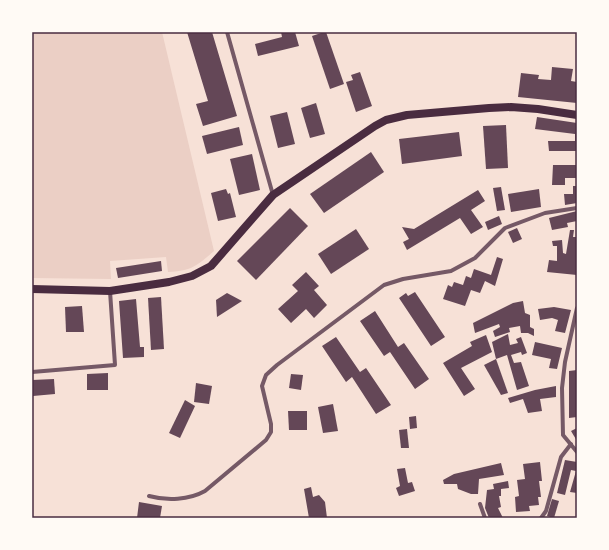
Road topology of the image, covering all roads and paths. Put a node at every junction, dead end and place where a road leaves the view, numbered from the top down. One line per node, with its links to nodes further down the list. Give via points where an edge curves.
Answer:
1 (227, 32): 3 (street)
2 (577, 115): 3 (main road, via 538,108 511,107 407,115 386,120)
3 (273, 195): 6 (main road, via 210,266 192,276 169,282)
4 (577, 208): 11 (street, via 545,212 505,228 475,258 451,271 384,285 266,375 262,386 272,432 266,440 196,496 160,500)
5 (32, 289): 6 (main road)
6 (110, 291): 8 (street, via 115,365)
7 (577, 308): 9 (street, via 562,388 563,435)
8 (32, 372)
9 (570, 444): 10 (street); 14 (street, via 561,457 546,511)
10 (577, 452)
11 (149, 496)
12 (480, 504): 13 (street)
13 (485, 518)
14 (541, 518)

